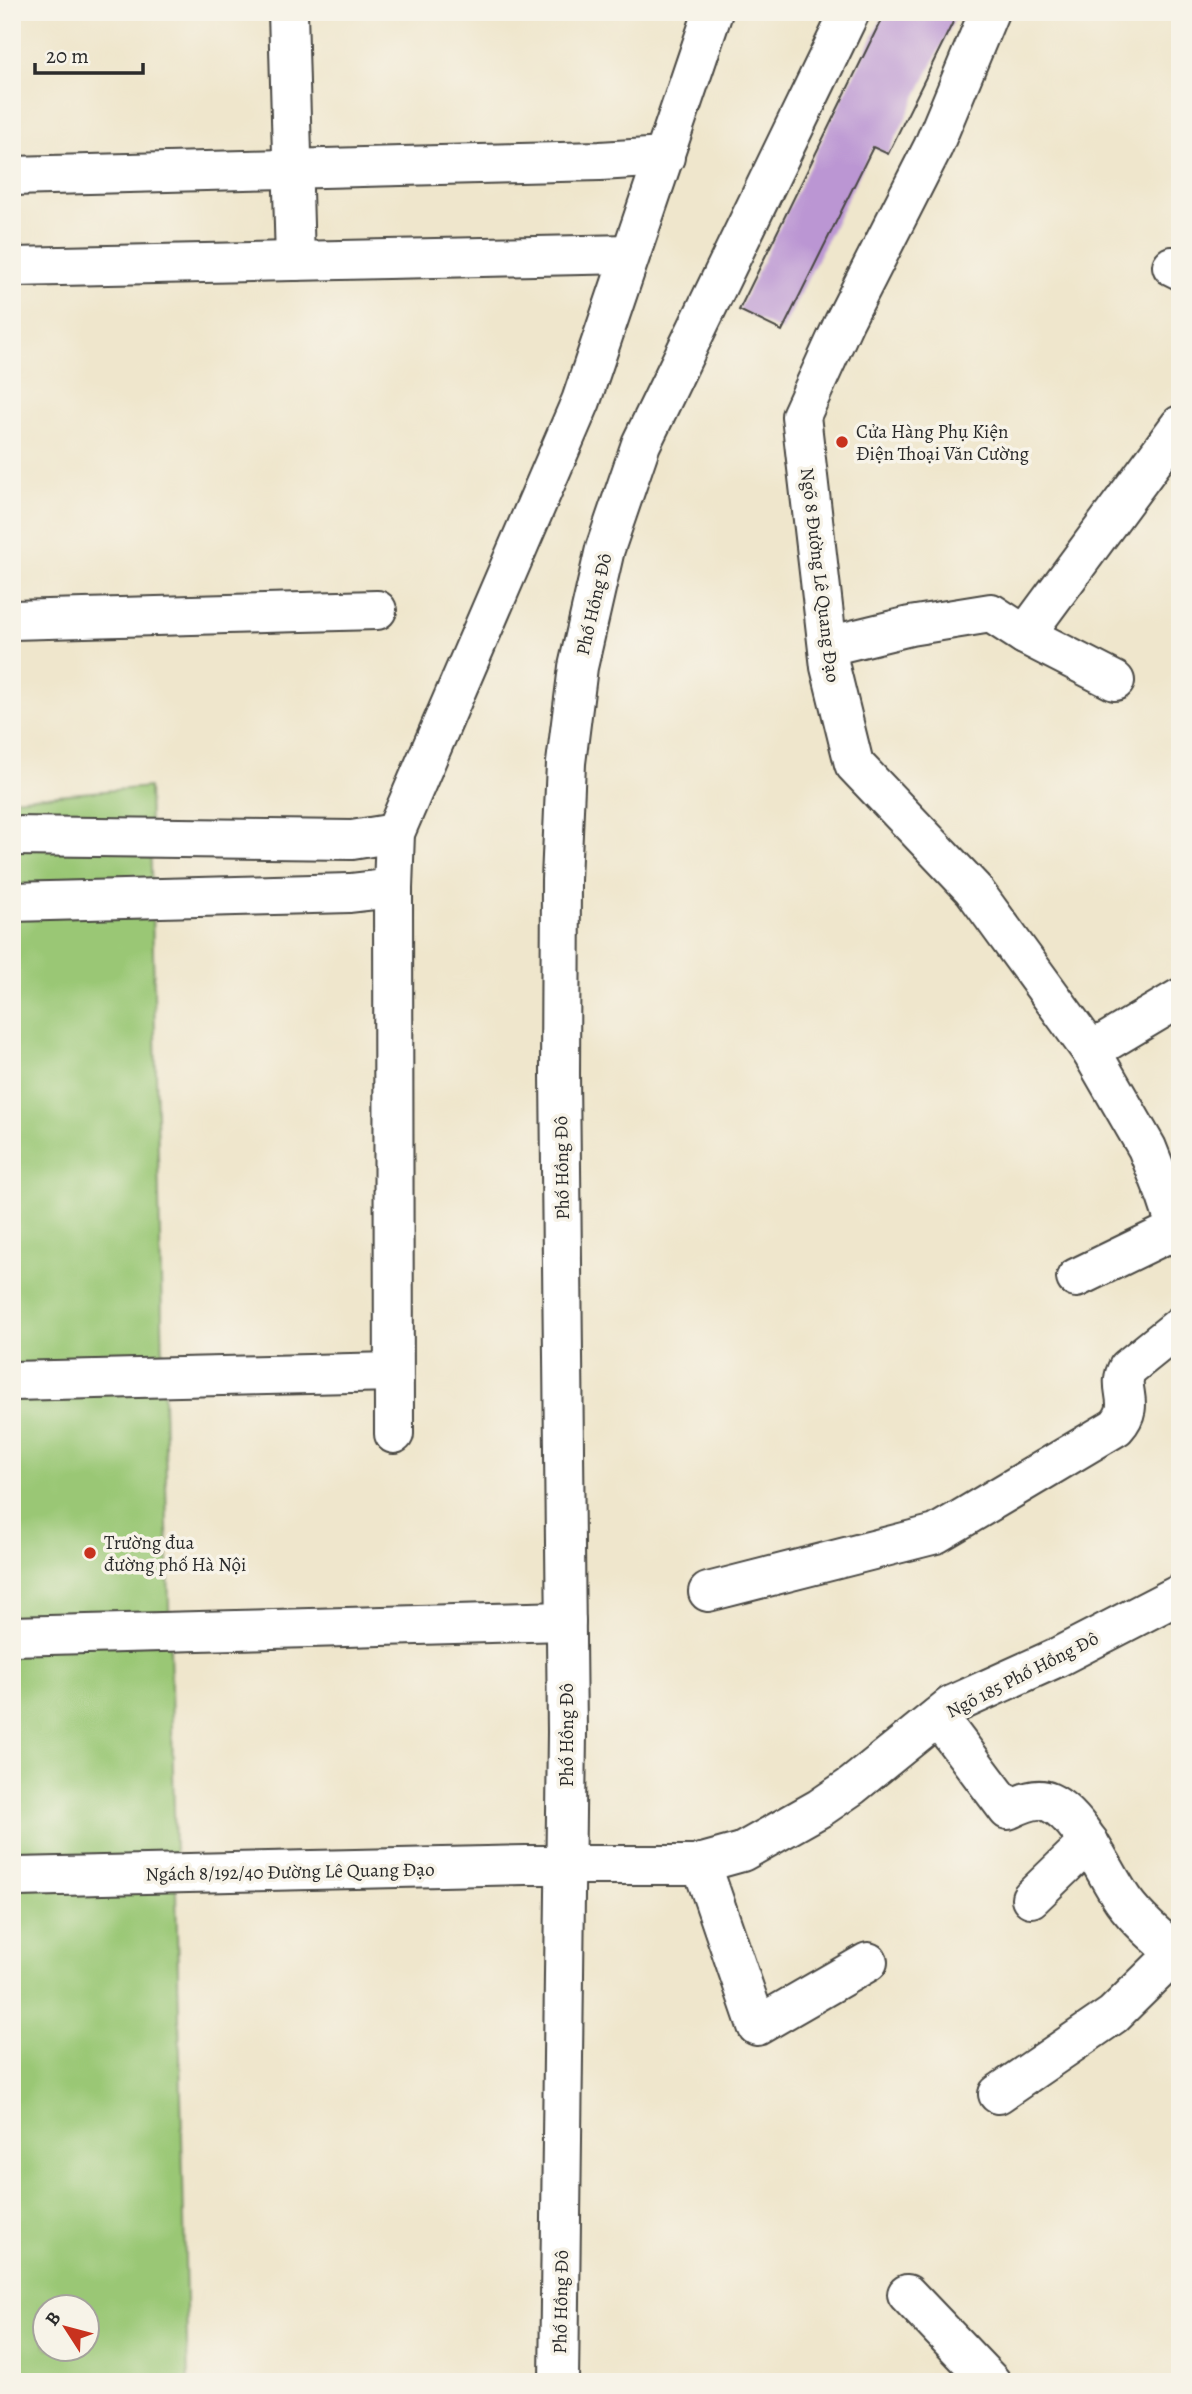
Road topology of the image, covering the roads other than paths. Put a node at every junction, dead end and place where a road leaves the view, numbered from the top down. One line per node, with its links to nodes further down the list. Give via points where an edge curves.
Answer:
1 (288, 12): 6 (street)
2 (713, 12): 5 (street)
3 (850, 12): 31 (street, Phố Hồng Đô, via 641,444 605,549 578,667 566,763 561,880)
4 (989, 12): 15 (street, Ngõ 8 Đường Lê Quang Đạo, via 933,147 802,416)
5 (665, 157): 6 (street); 8 (street)
6 (293, 168): 7 (street); 9 (street)
7 (12, 176)
8 (631, 254): 9 (street); 17 (street, via 581,401)
9 (295, 261): 10 (street)
10 (12, 267)
11 (1180, 425): 14 (street)
12 (377, 610): 13 (street)
13 (12, 620)
14 (1025, 635): 15 (street, via 991,613); 16 (street)
15 (828, 646): 22 (street, Ngõ 8 Đường Lê Quang Đạo, via 854,764 973,889)
16 (1115, 681)
17 (395, 833): 18 (street, via 352,840); 19 (street)
18 (12, 836)
19 (393, 888): 20 (street); 26 (street)
20 (12, 902)
21 (1180, 998): 22 (street)
22 (1091, 1051): 23 (street, Ngõ 8 Đường Lê Quang Đạo, via 1147,1148)
23 (1178, 1234): 24 (street)
24 (1076, 1278)
25 (1180, 1326): 29 (street, via 1128,1368 1123,1377 1127,1409 1116,1427 936,1534)
26 (393, 1372): 27 (street); 28 (street)
27 (12, 1381)
28 (394, 1434)
29 (708, 1592)
30 (1180, 1594): 33 (street, Ngõ 185 Phố Hồng Đô, via 952,1705)
31 (566, 1621): 32 (street); 36 (street, Phố Hồng Đô)
32 (12, 1636)
33 (938, 1717): 34 (street, via 1009,1810 1031,1801 1051,1803); 35 (street, Ngõ 185 Phố Hồng Đô, via 820,1808 742,1852)
34 (1089, 1842): 38 (street); 39 (street, via 1124,1901)
35 (701, 1863): 36 (street, Ngõ 185 Phố Hồng Đô); 40 (street, via 757,2026)
36 (564, 1866): 37 (street, Ngách 8/192/40 Đường Lê Quang Đạo); 43 (street, Phố Hồng Đô)
37 (16, 1877)
38 (1031, 1898)
39 (1178, 1955): 41 (street, via 1113,2015)
40 (868, 1962)
41 (998, 2094)
42 (907, 2294): 44 (street)
43 (559, 2382)
44 (991, 2382)

